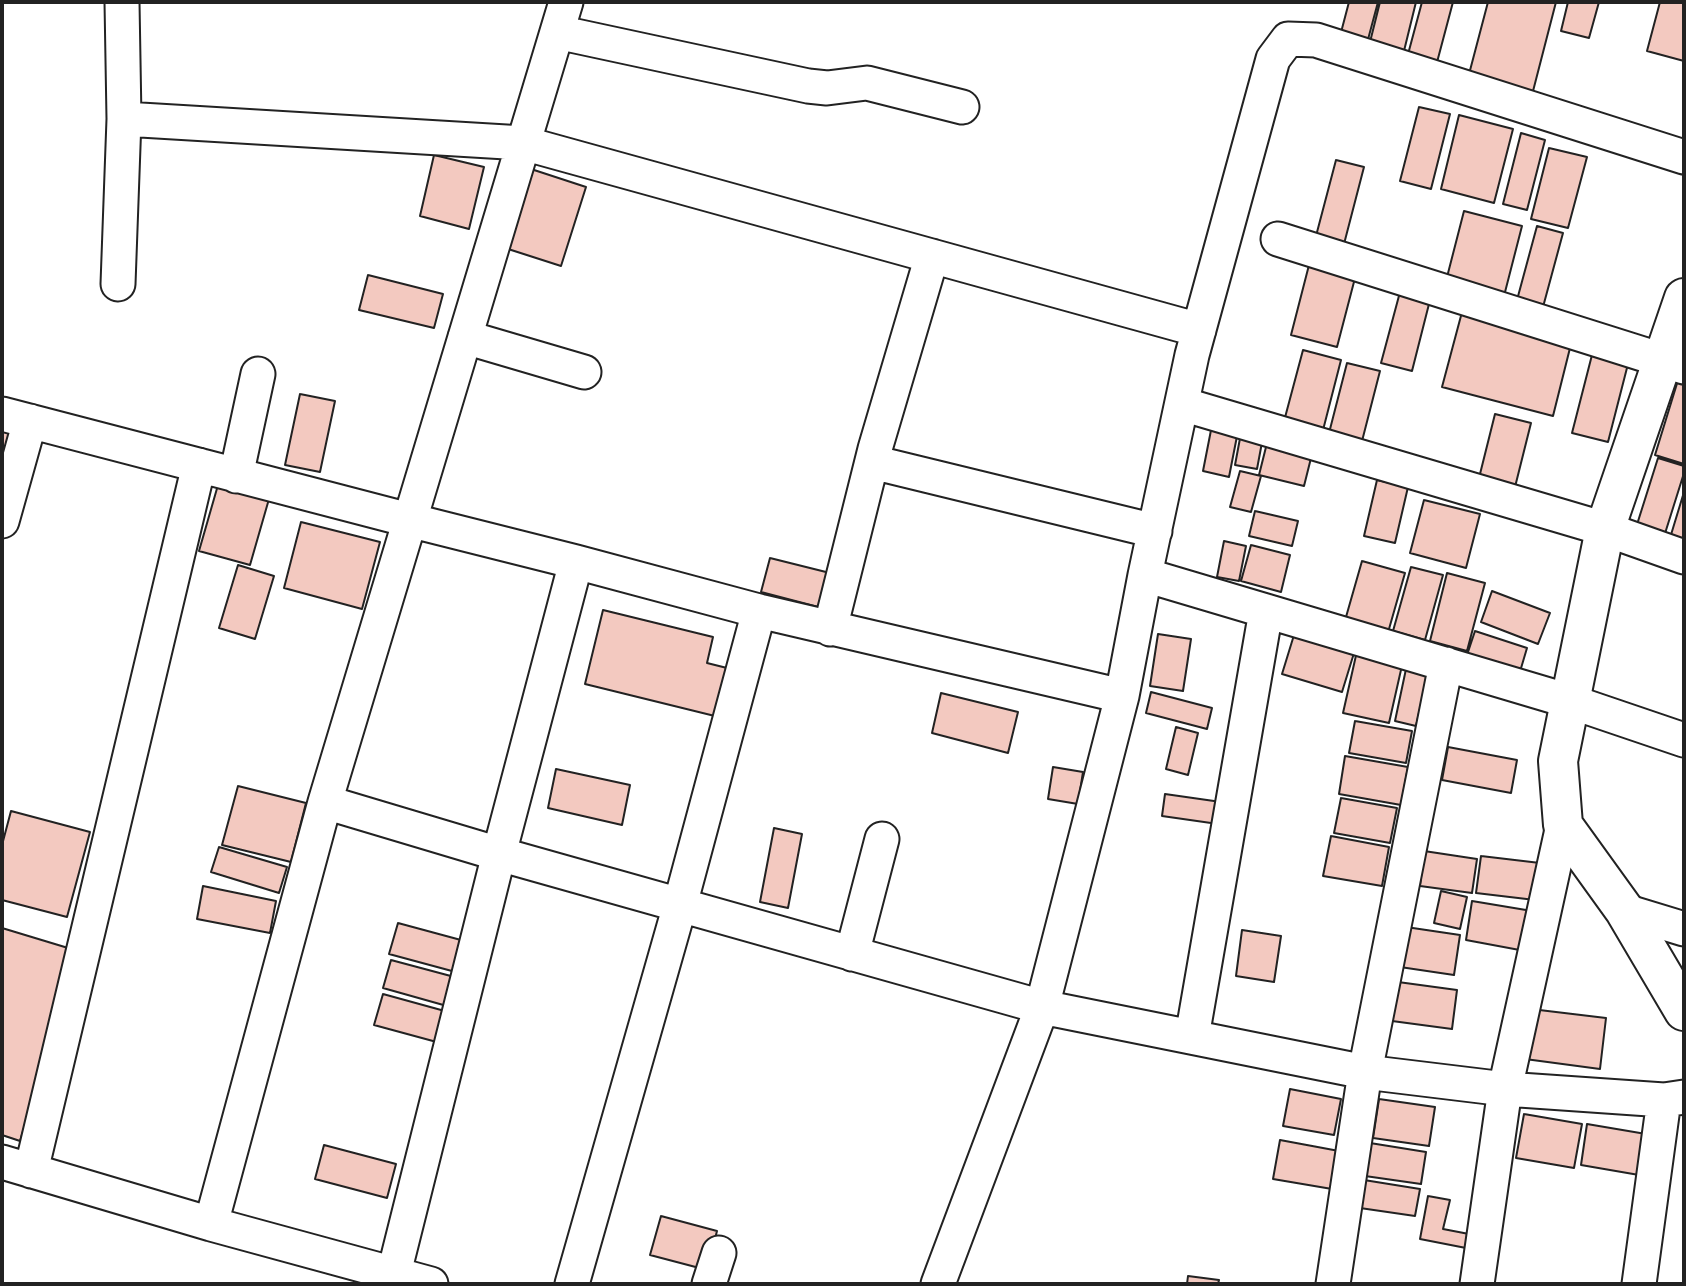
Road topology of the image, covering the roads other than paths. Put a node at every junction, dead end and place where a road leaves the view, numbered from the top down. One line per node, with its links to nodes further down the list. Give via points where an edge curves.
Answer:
1 (122, 2): 4 (street)
2 (562, 17): 3 (street, via 808,86 867,83); 5 (street)
3 (962, 107)
4 (124, 119): 5 (street); 9 (street)
5 (523, 143): 8 (street); 12 (street)
6 (1684, 157): 11 (street, via 1316,40 1288,39 1273,59)
7 (1278, 239): 13 (street)
8 (932, 256): 11 (street); 18 (street)
9 (118, 284)
10 (1684, 298): 13 (street)
11 (1199, 330): 16 (street)
12 (465, 337): 14 (street); 21 (street)
13 (1674, 364): 23 (street)
14 (584, 372)
15 (258, 374): 20 (street)
16 (1182, 404): 23 (street); 24 (street)
17 (16, 418): 19 (street); 22 (street)
18 (872, 462): 24 (street); 30 (street)
19 (199, 465): 20 (street); 49 (street)
20 (236, 476): 21 (street)
21 (409, 520): 26 (street); 35 (street)
22 (2, 521)
23 (1605, 529): 25 (street); 33 (street)
24 (1154, 531): 27 (street)
25 (1684, 557)
26 (576, 562): 28 (street); 38 (street)
27 (1145, 575): 29 (street); 32 (street)
28 (759, 611): 30 (street); 39 (street)
29 (1266, 611): 31 (street); 45 (street)
30 (830, 629): 32 (street)
31 (1446, 664): 33 (street); 46 (street)
32 (1122, 696): 43 (street)
33 (1569, 701): 34 (street); 36 (street, via 1558,761)
34 (1684, 740)
35 (325, 802): 38 (street); 50 (street)
36 (1563, 825): 40 (street); 47 (street)
37 (882, 839): 42 (street)
38 (499, 854): 39 (street); 52 (street)
39 (680, 905): 42 (street); 54 (street)
40 (1625, 911): 41 (street); 44 (street)
41 (1684, 929)
42 (852, 954): 43 (street)
43 (1042, 1007): 45 (street); 56 (street)
44 (1684, 1011)
45 (1192, 1037): 46 (street)
46 (1365, 1072): 47 (street); 57 (street)
47 (1505, 1089): 48 (street); 58 (street)
48 (1674, 1098): 59 (street)
49 (16, 1166): 50 (street)
50 (211, 1224): 52 (street)
51 (719, 1252): 55 (street)
52 (394, 1273): 53 (street)
53 (431, 1284)
54 (572, 1284)
55 (709, 1284)
56 (938, 1284)
57 (1333, 1284)
58 (1477, 1284)
59 (1639, 1284)

